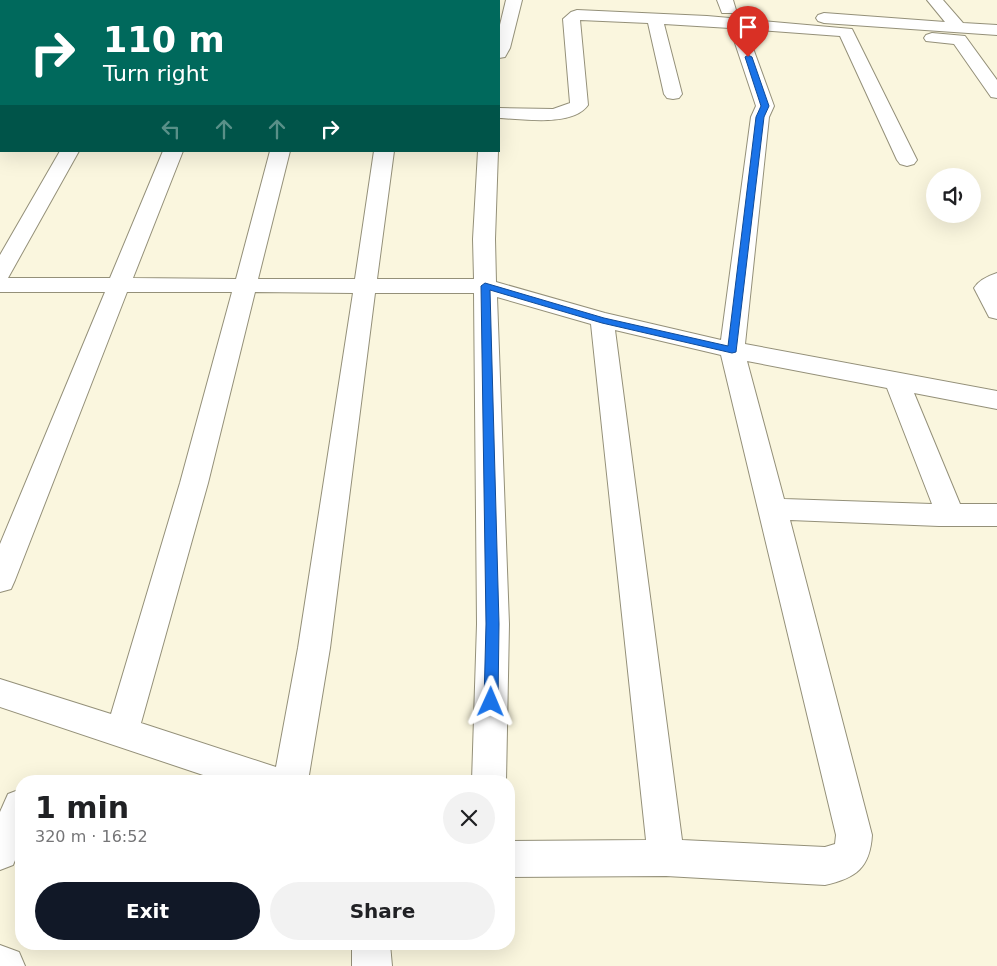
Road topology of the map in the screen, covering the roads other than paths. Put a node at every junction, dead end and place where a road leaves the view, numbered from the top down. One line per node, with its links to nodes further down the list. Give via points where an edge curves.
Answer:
1 (514, 0): 11 (street)
2 (831, 0): 7 (street)
3 (935, 0): 9 (street)
4 (643, 3): 5 (street)
5 (730, 12): 6 (street); 7 (street); 30 (street, via 765,106 760,117)
6 (655, 18): 13 (street); 14 (street, via 572,16 579,105 559,113)
7 (844, 26): 9 (street); 20 (street)
8 (997, 30): 9 (street)
9 (959, 33): 10 (street); 12 (street)
10 (997, 42)
11 (500, 51)
12 (997, 93)
13 (673, 94)
14 (500, 113)
15 (69, 152): 21 (street)
16 (173, 152): 25 (street)
17 (280, 152): 26 (street)
18 (384, 152): 23 (street)
19 (488, 152): 27 (street)
20 (907, 160)
21 (0, 274)
22 (997, 280): 28 (street, via 985,288)
23 (365, 285): 26 (street); 27 (street); 40 (street, via 314,648)
24 (0, 286): 25 (street)
25 (118, 286): 26 (street); 36 (street)
26 (245, 286): 38 (street, via 194,483)
27 (485, 286): 29 (street); 41 (street, via 493,624)
28 (997, 312)
29 (602, 320): 30 (street); 44 (street)
30 (732, 350): 31 (street); 33 (street)
31 (896, 381): 32 (street); 34 (street)
32 (997, 400)
33 (773, 509): 34 (street); 44 (street, via 854,835 854,848 844,861 825,866)
34 (950, 515): 35 (street)
35 (997, 515)
36 (0, 580)
37 (0, 692): 38 (street)
38 (122, 732): 39 (street)
39 (252, 775)
40 (292, 775)
41 (489, 775)
42 (15, 819): 43 (street)
43 (0, 852)
44 (666, 858): 45 (street)
45 (515, 859)
46 (371, 950): 49 (street)
47 (0, 965): 48 (street)
48 (5, 966)
49 (372, 966)

